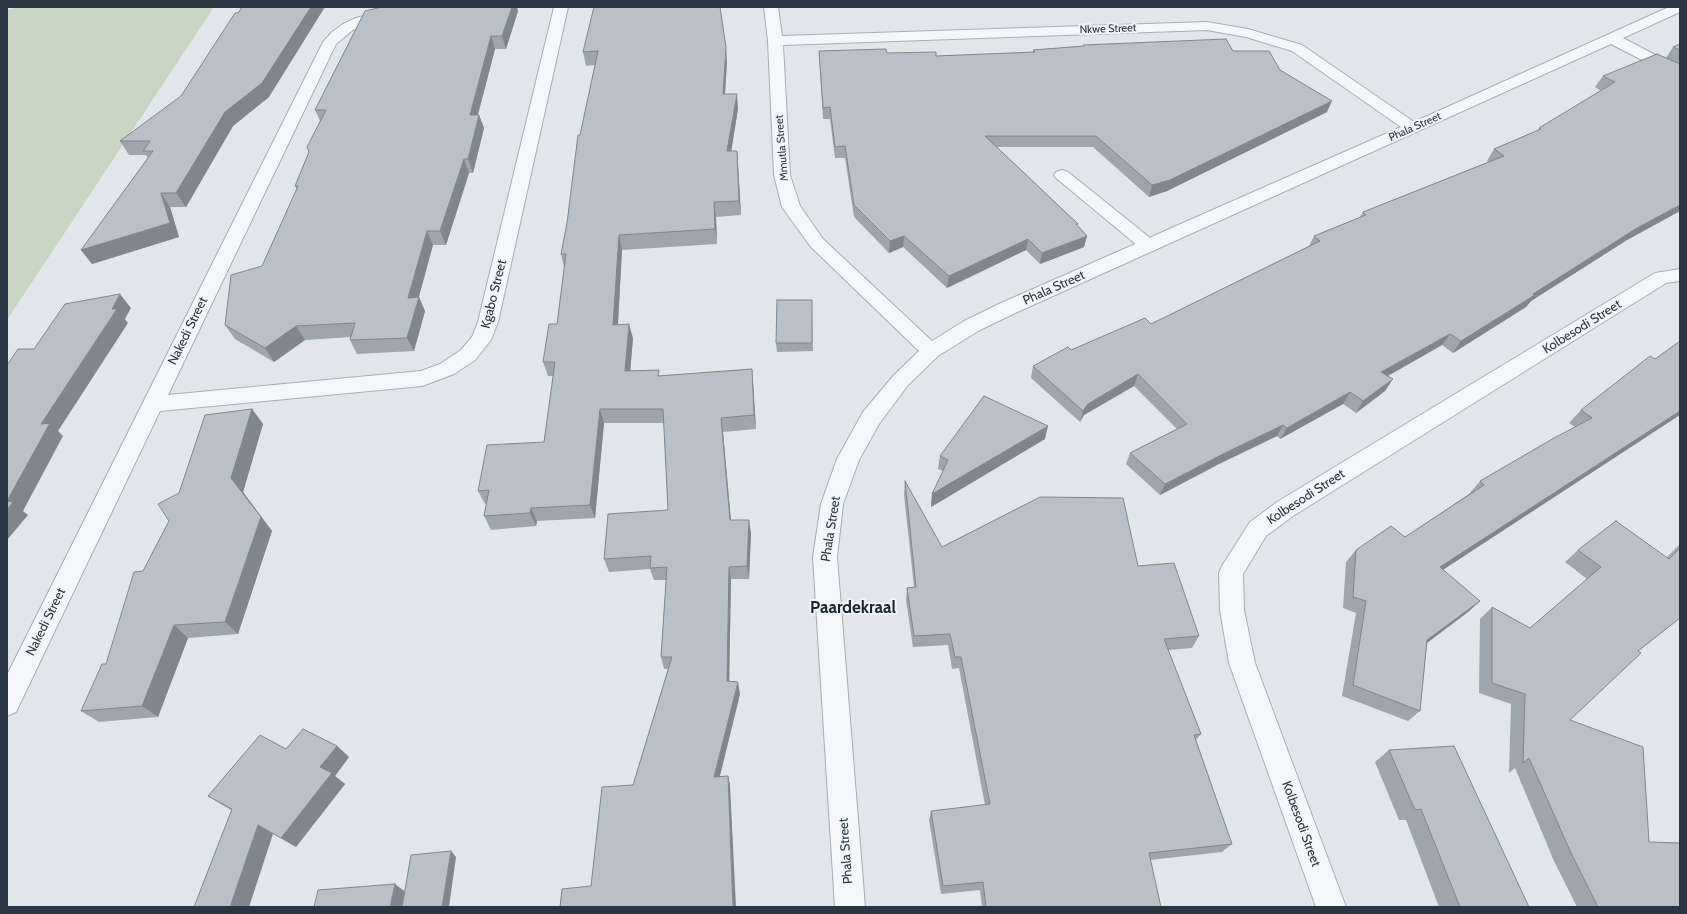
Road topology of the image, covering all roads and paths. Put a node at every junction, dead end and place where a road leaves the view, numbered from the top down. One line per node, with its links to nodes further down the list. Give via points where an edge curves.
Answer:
1 (414, 7): 13 (street, Nakedi Street, via 361,21 330,42)
2 (561, 7): 13 (street, Kgabo Street, via 488,322 481,340 468,355 447,369 422,378)
3 (771, 7): 6 (street, Mmutla Street)
4 (1680, 7): 5 (street, Phala Street)
5 (1613, 39): 7 (street); 8 (street, Phala Street)
6 (775, 41): 8 (street, Nkwe Street, via 1207,26 1248,33 1297,48); 12 (street, Mmutla Street, via 782,175 791,207 817,243)
7 (1680, 74)
8 (1414, 128): 10 (street, Phala Street)
9 (1062, 175): 10 (lane)
10 (1149, 246): 12 (street, Phala Street, via 1006,309)
11 (1680, 275): 16 (street, Kolbesodi Street, via 1662,277 1285,509 1258,529 1231,573 1232,610 1242,663)
12 (931, 351): 15 (street, Phala Street, via 901,380 871,418 848,459 832,504 825,557)
13 (152, 404): 14 (street, Nakedi Street)
14 (7, 703)
15 (850, 907)
16 (1331, 907)

